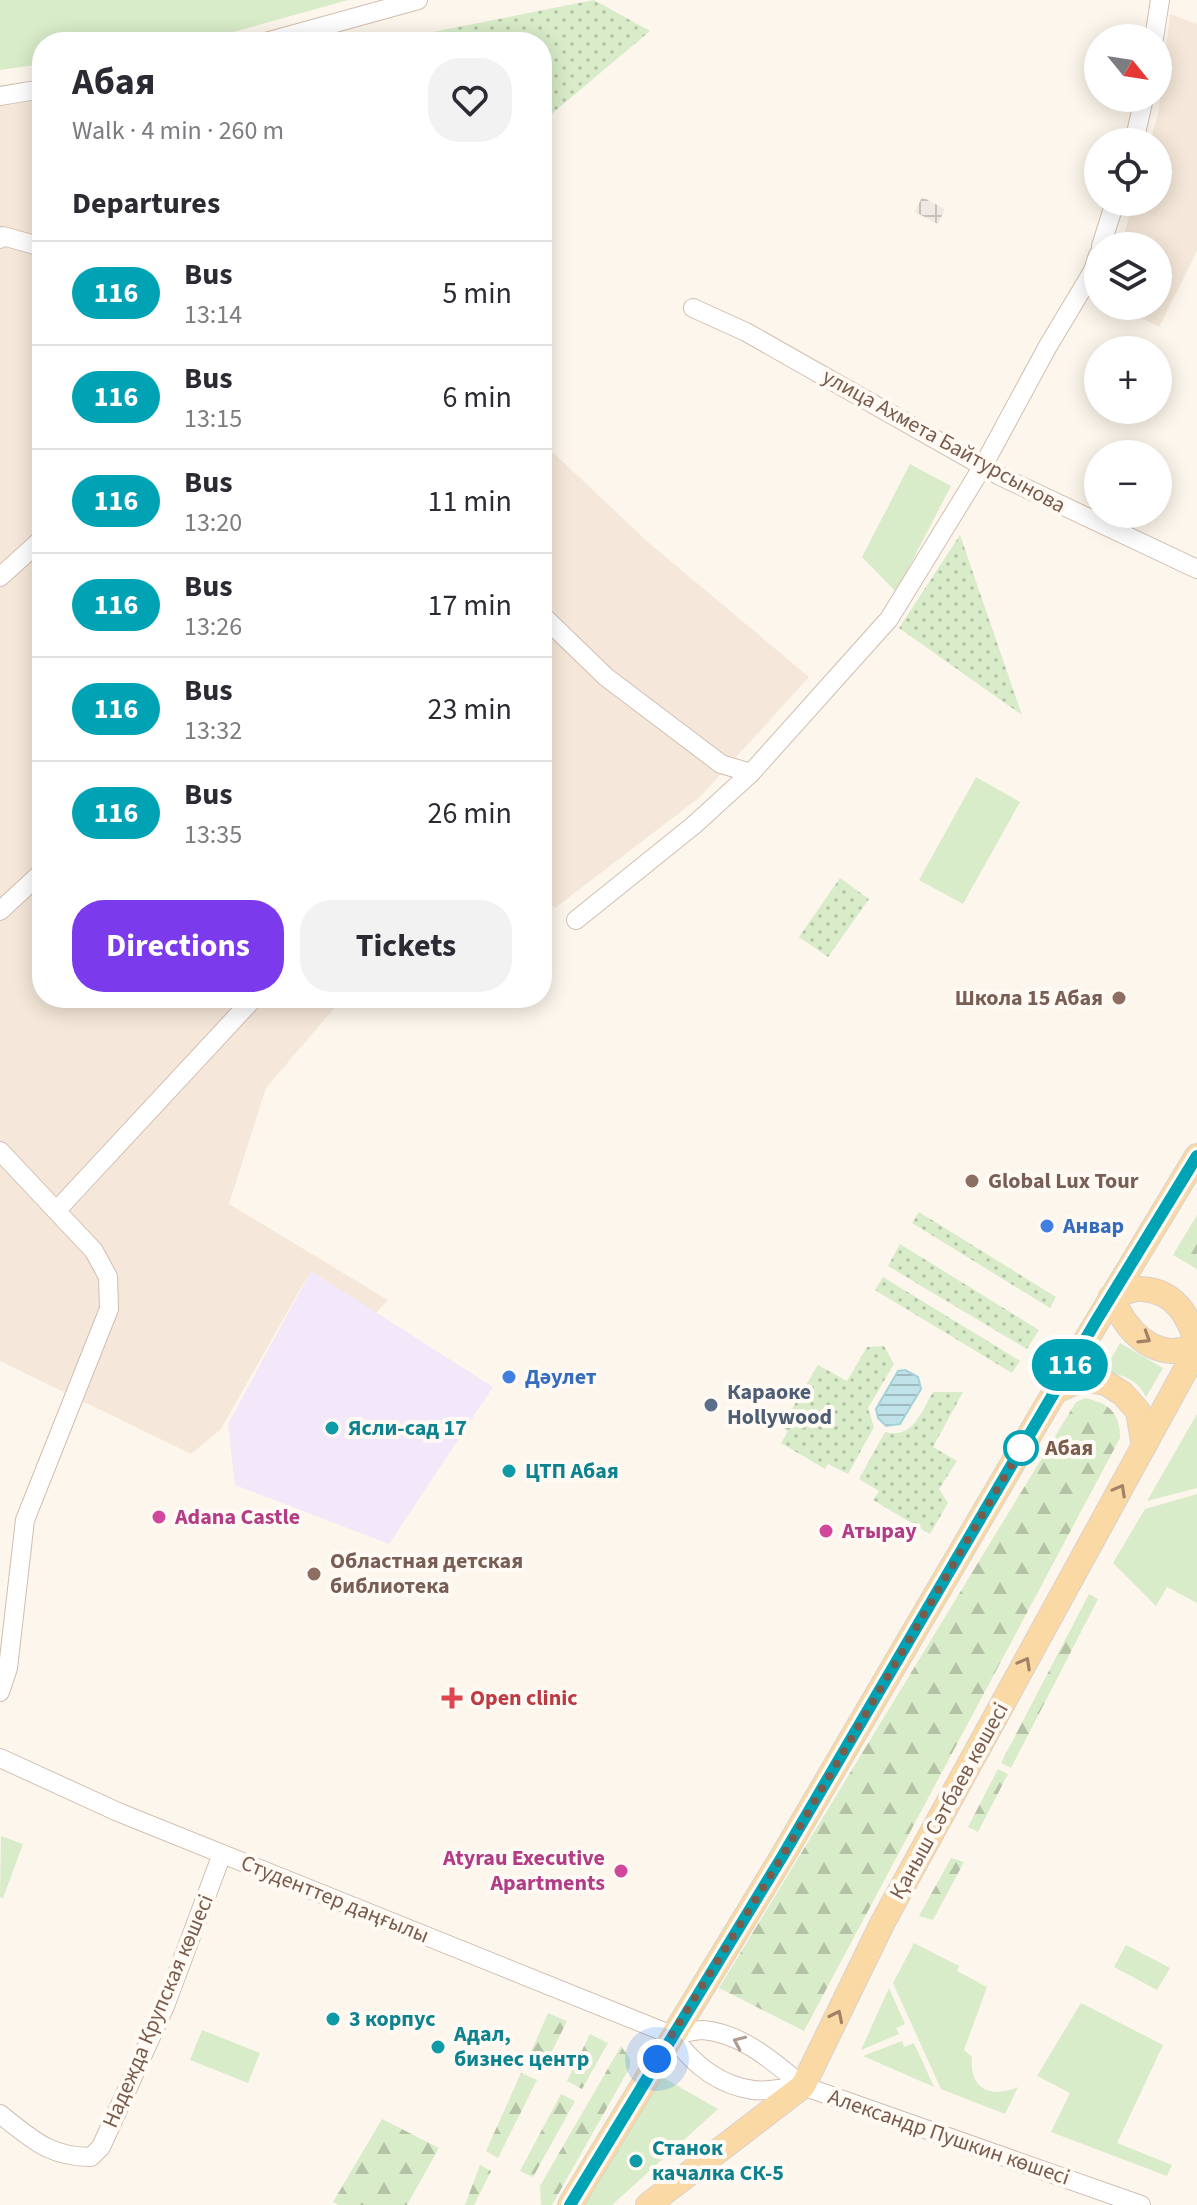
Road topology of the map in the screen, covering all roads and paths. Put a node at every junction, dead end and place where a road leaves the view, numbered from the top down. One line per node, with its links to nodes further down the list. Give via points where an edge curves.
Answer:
1 (418, 0): 4 (street)
2 (1160, 0): 3 (street)
3 (1156, 24)
4 (302, 32)
5 (32, 91): 6 (street)
6 (0, 96)
7 (0, 239): 8 (street)
8 (32, 244)
9 (1084, 286): 11 (street)
10 (693, 308): 11 (street, улица Ахмета Байтурсынова, via 746,332)
11 (983, 466): 13 (street, улица Ахмета Байтурсынова); 16 (street, via 889,619)
12 (32, 548): 14 (street)
13 (1197, 569)
14 (0, 577)
15 (552, 625): 16 (street, via 606,677 721,764)
16 (751, 773): 19 (street)
17 (32, 881): 18 (street)
18 (0, 911)
19 (576, 920)
20 (245, 1008): 23 (street)
21 (0, 1151): 23 (street)
22 (1197, 1156): 24 (main road)
23 (57, 1210): 28 (street, via 94,1251 108,1277 109,1309 25,1520 8,1668)
24 (1111, 1297): 25 (main road, one-way to 25, via 1123,1322 1145,1342 1171,1351); 25 (main road, via 1141,1289 1169,1297 1190,1320); 26 (main road)
25 (1197, 1347): 27 (main road, Қаныш Сәтбаев көшесі)
26 (1054, 1393): 27 (main road, via 1082,1379 1106,1383 1138,1411); 31 (main road)
27 (1144, 1446): 32 (main road, Қаныш Сәтбаев көшесі, one-way to 27, via 883,1922)
28 (0, 1692)
29 (0, 1758): 30 (street, Студенттер даңғылы)
30 (222, 1854): 31 (street, Студенттер даңғылы); 33 (street, Надежда Крупская көшесі, via 162,2014 101,2147 91,2157 57,2154)
31 (672, 2035): 32 (street, one-way to 31, via 770,2058 737,2040 703,2030); 32 (street, via 688,2057 718,2078 753,2090); 34 (main road)
32 (803, 2086): 35 (main road, Қаныш Сәтбаев көшесі); 36 (street, Александр Пушкин көшесі)
33 (0, 2114)
34 (570, 2205)
35 (648, 2205)
36 (1141, 2205)

